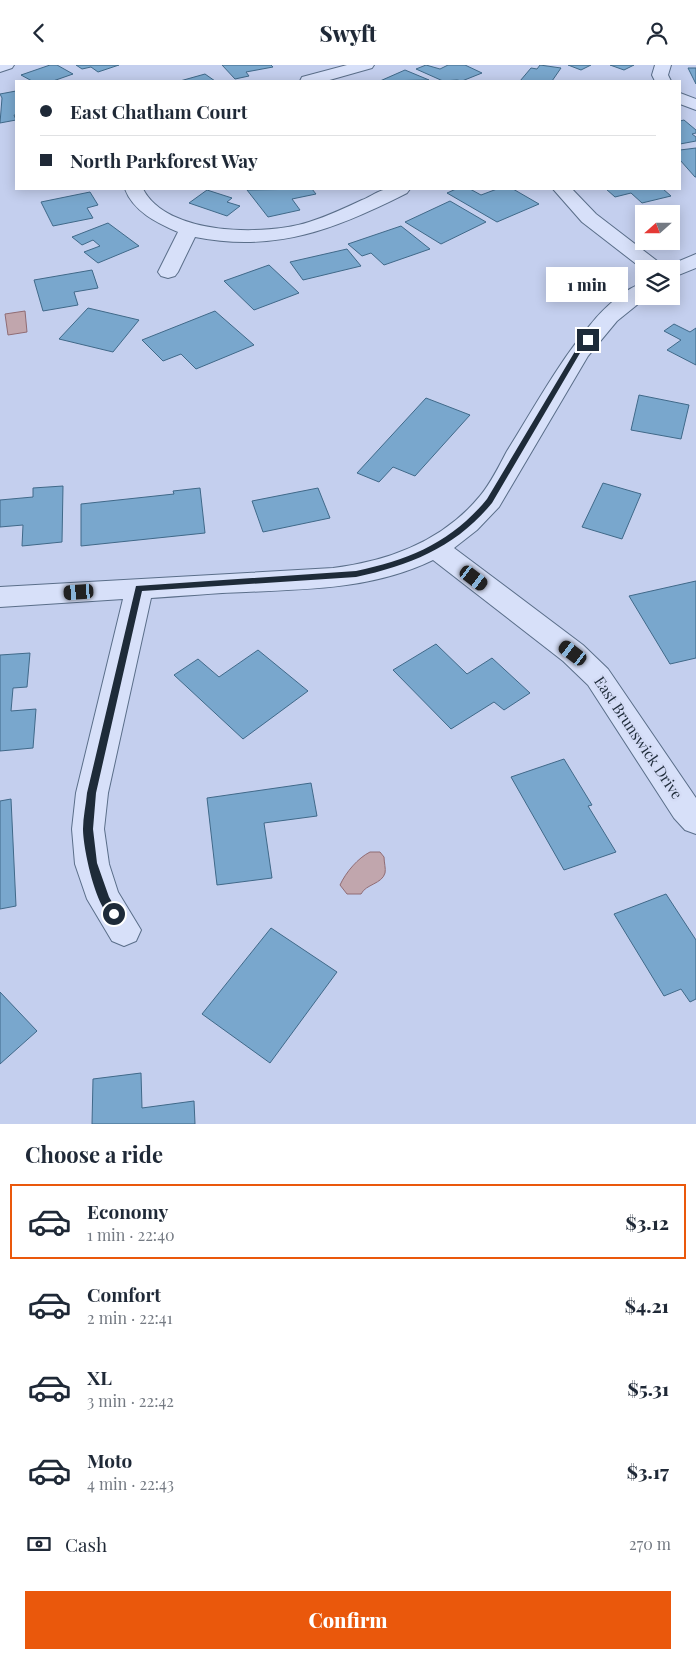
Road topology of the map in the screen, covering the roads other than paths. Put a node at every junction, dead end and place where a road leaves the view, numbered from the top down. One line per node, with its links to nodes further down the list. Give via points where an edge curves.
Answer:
1 (6, 65): 4 (street)
2 (366, 65): 5 (street)
3 (663, 65): 6 (street)
4 (0, 67)
5 (318, 76)
6 (662, 80)
7 (681, 98): 8 (street)
8 (696, 105)
9 (135, 190): 12 (street, via 155,213)
10 (398, 190): 12 (street, via 340,219 300,231 254,236)
11 (563, 190): 13 (street, via 589,218)
12 (188, 231): 16 (street)
13 (644, 260)
14 (696, 260): 15 (street)
15 (680, 268)
16 (168, 272)
17 (635, 296): 18 (street, via 609,316 578,353 490,501 457,535)
18 (435, 548): 19 (street, via 384,568 356,574); 21 (street, East Brunswick Drive, via 573,653 598,677)
19 (139, 588): 20 (street); 22 (street, via 92,793 88,829 92,863 104,899)
20 (0, 597)
21 (696, 820)
22 (124, 930)

